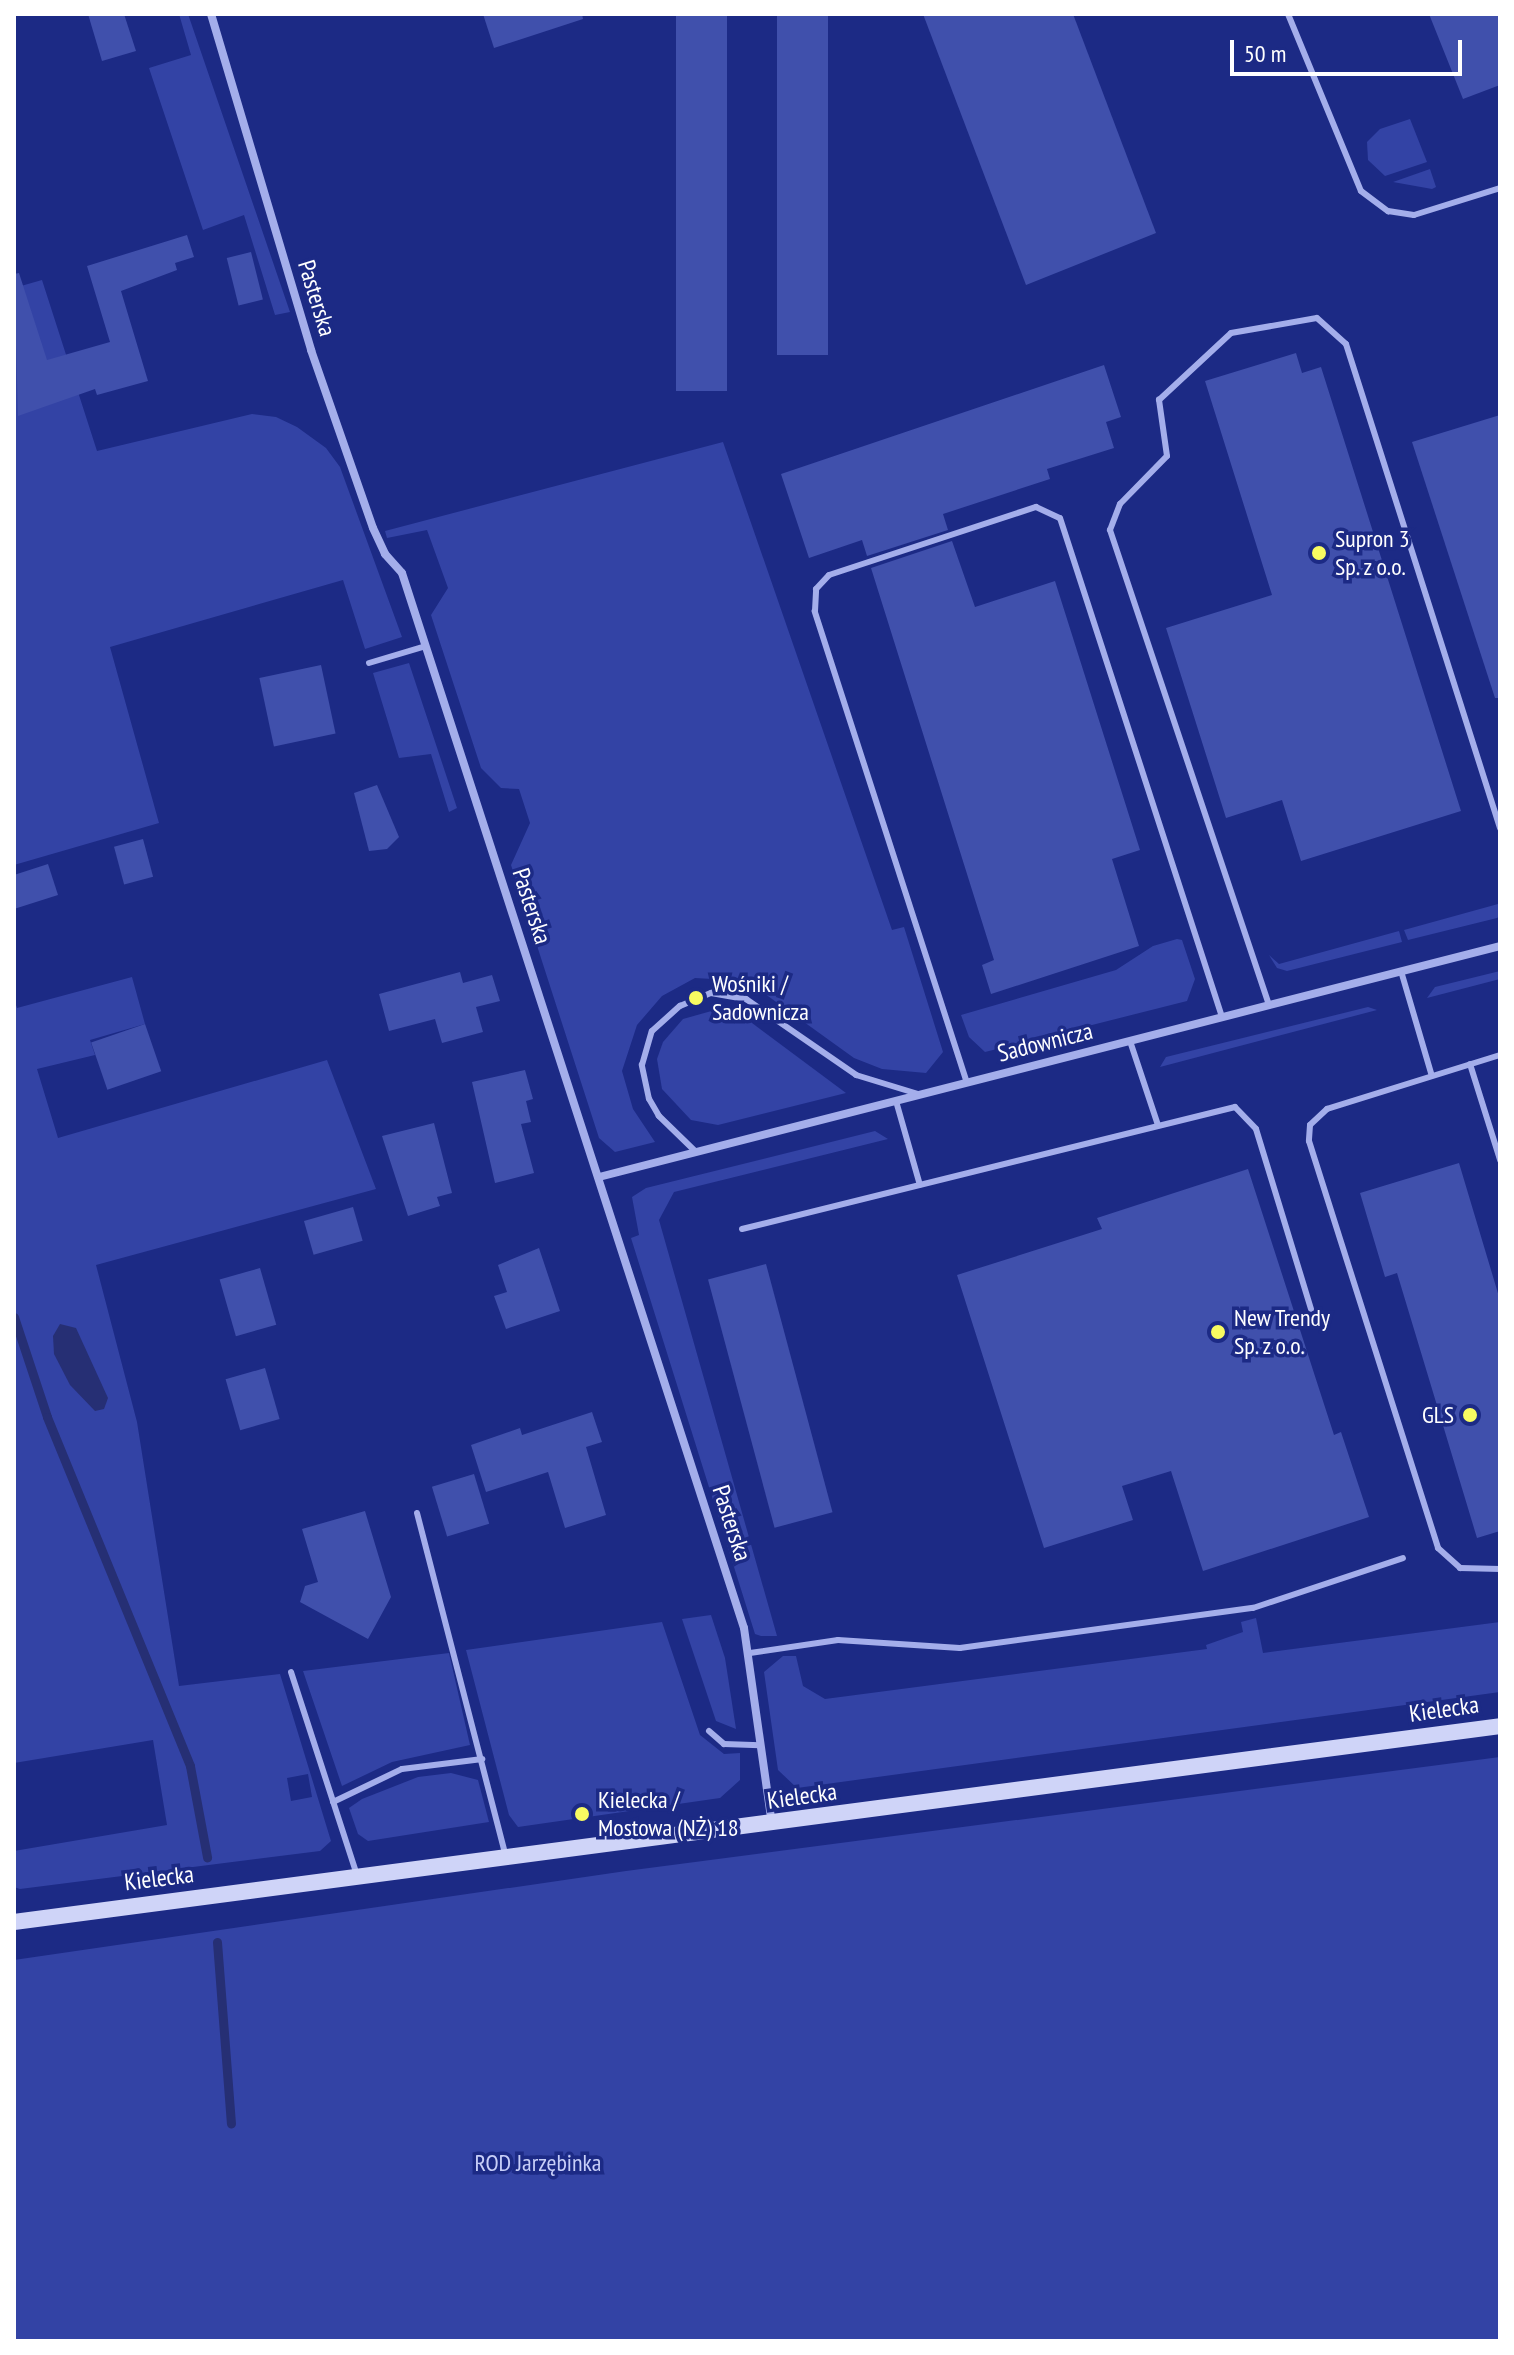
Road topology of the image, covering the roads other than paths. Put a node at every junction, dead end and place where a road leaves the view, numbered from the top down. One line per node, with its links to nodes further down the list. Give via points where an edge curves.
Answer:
1 (211, 14): 4 (street, Pasterska, via 311,350 373,528 402,573)
2 (1288, 14): 3 (lane, via 1361,191 1388,211 1414,215)
3 (1500, 188)
4 (426, 646): 5 (lane); 21 (street, Pasterska)
5 (369, 663)
6 (1500, 828): 9 (lane, via 1346,344 1317,318 1231,333 1159,400 1167,456 1120,504 1110,530)
7 (1500, 946): 8 (street, Sadownicza)
8 (1401, 971): 9 (street, Sadownicza); 14 (lane)
9 (1269, 1005): 10 (street, Sadownicza)
10 (1222, 1017): 11 (street, Sadownicza); 15 (lane, via 1060,518 1036,507 829,575 816,589 815,611)
11 (1130, 1041): 15 (street, Sadownicza); 18 (lane)
12 (1500, 1055): 13 (lane)
13 (1470, 1064): 14 (lane); 20 (lane)
14 (1432, 1076): 27 (lane, via 1327,1109 1310,1125 1309,1141 1438,1548 1460,1568)
15 (967, 1083): 16 (street, Sadownicza)
16 (921, 1095): 17 (street, Sadownicza); 19 (lane, via 856,1075 746,999 711,993 680,1006 652,1031 642,1065 649,1099 659,1116)
17 (896, 1101): 19 (street, Sadownicza); 22 (lane)
18 (1158, 1125): 22 (lane); 24 (lane, via 1235,1107 1247,1117 1256,1129)
19 (696, 1152): 21 (street, Sadownicza)
20 (1500, 1160)
21 (599, 1177): 28 (street, Pasterska)
22 (920, 1185): 23 (lane)
23 (742, 1229)
24 (1311, 1309)
25 (417, 1513): 33 (lane)
26 (1403, 1558): 28 (lane, via 1239,1610 960,1648 838,1640)
27 (1500, 1569)
28 (750, 1653): 32 (street, Pasterska)
29 (291, 1672): 34 (lane)
30 (1500, 1726): 35 (main road, Kielecka)
31 (709, 1731): 32 (lane, via 724,1744)
32 (760, 1745): 35 (street, Pasterska)
33 (482, 1759): 34 (lane, via 402,1769); 36 (lane)
34 (333, 1802): 37 (lane)
35 (772, 1824): 36 (main road, Kielecka)
36 (506, 1858): 37 (main road, Kielecka)
37 (358, 1877): 38 (main road, Kielecka)
38 (14, 1922)

